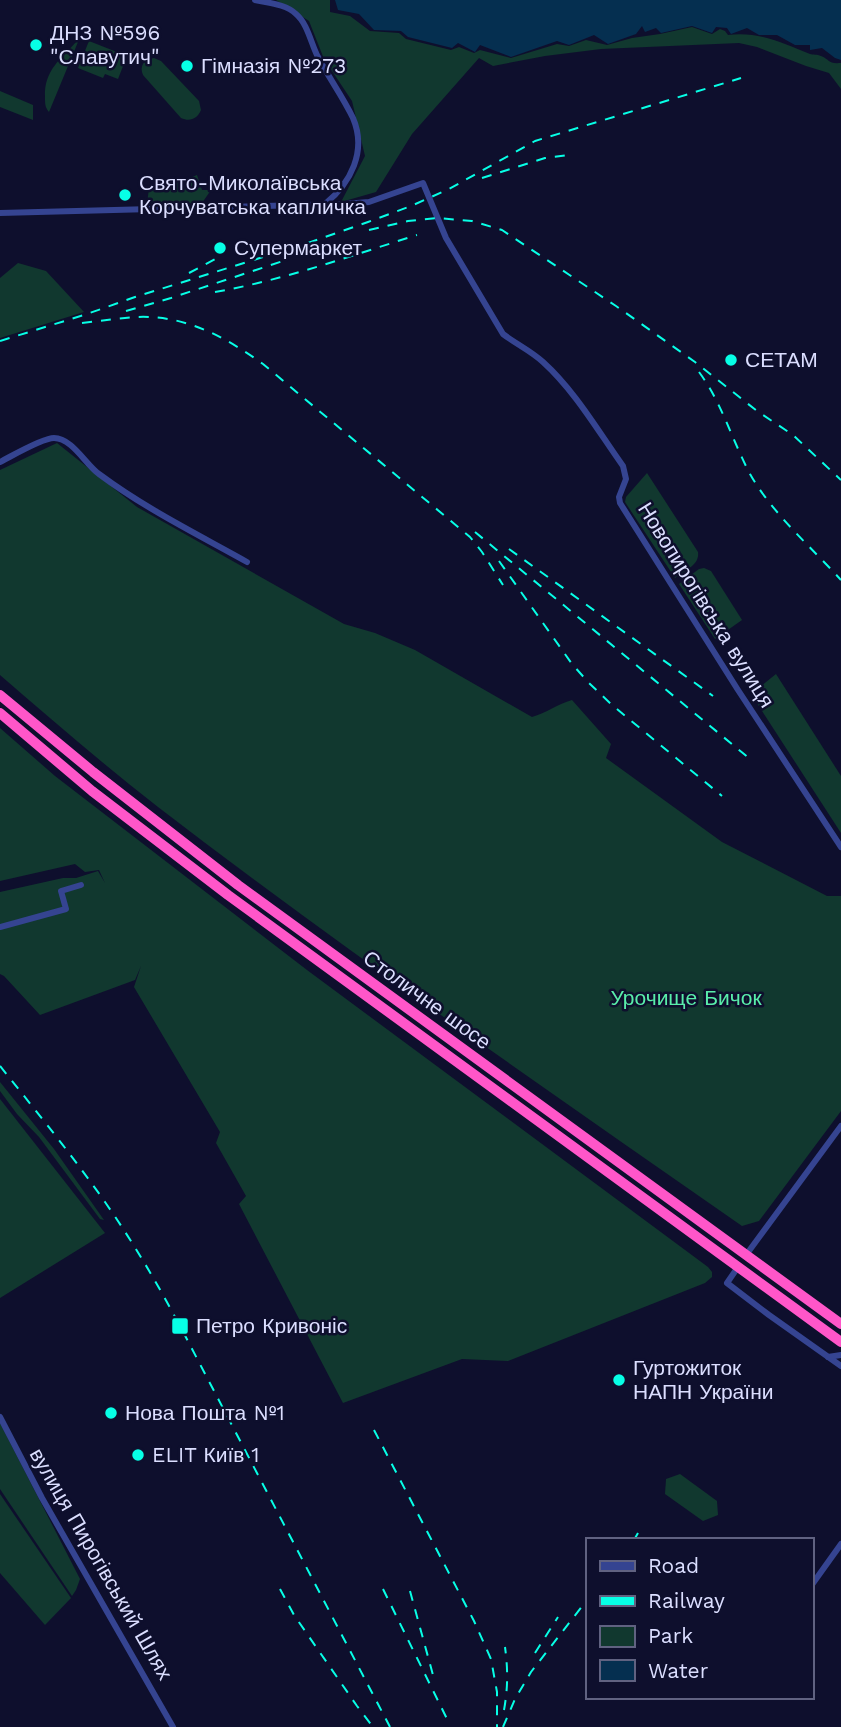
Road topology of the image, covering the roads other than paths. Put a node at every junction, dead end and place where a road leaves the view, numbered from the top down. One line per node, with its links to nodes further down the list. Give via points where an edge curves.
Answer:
1 (256, 0): 2 (street, via 283,7 301,19 353,119 357,159 351,175)
2 (323, 205): 3 (street, Новопирогівська вулиця); 8 (street, Новопирогівська вулиця, via 369,202 423,183 446,237 503,334 555,373 623,466 626,479 620,503)
3 (0, 213)
4 (0, 461): 5 (street, via 56,438 71,445 96,472 144,505)
5 (247, 562)
6 (0, 695): 12 (highway, Столичне шосе, via 238,885)
7 (0, 713): 13 (highway, Столичне шосе, via 108,804 228,895)
8 (841, 848)
9 (81, 885): 10 (street, via 61,891 66,909)
10 (0, 928)
11 (841, 1126): 12 (street)
12 (746, 1255): 14 (highway, Столичне шосе)
13 (738, 1267): 15 (highway, Столичне шосе); 17 (street, via 727,1283)
14 (841, 1324)
15 (841, 1342)
16 (841, 1355): 17 (street)
17 (828, 1357): 18 (street)
18 (841, 1366)
19 (0, 1417): 22 (street, вулиця Пирогівський Шлях, via 41,1498)
20 (841, 1544): 21 (street)
21 (813, 1583)
22 (173, 1727)

